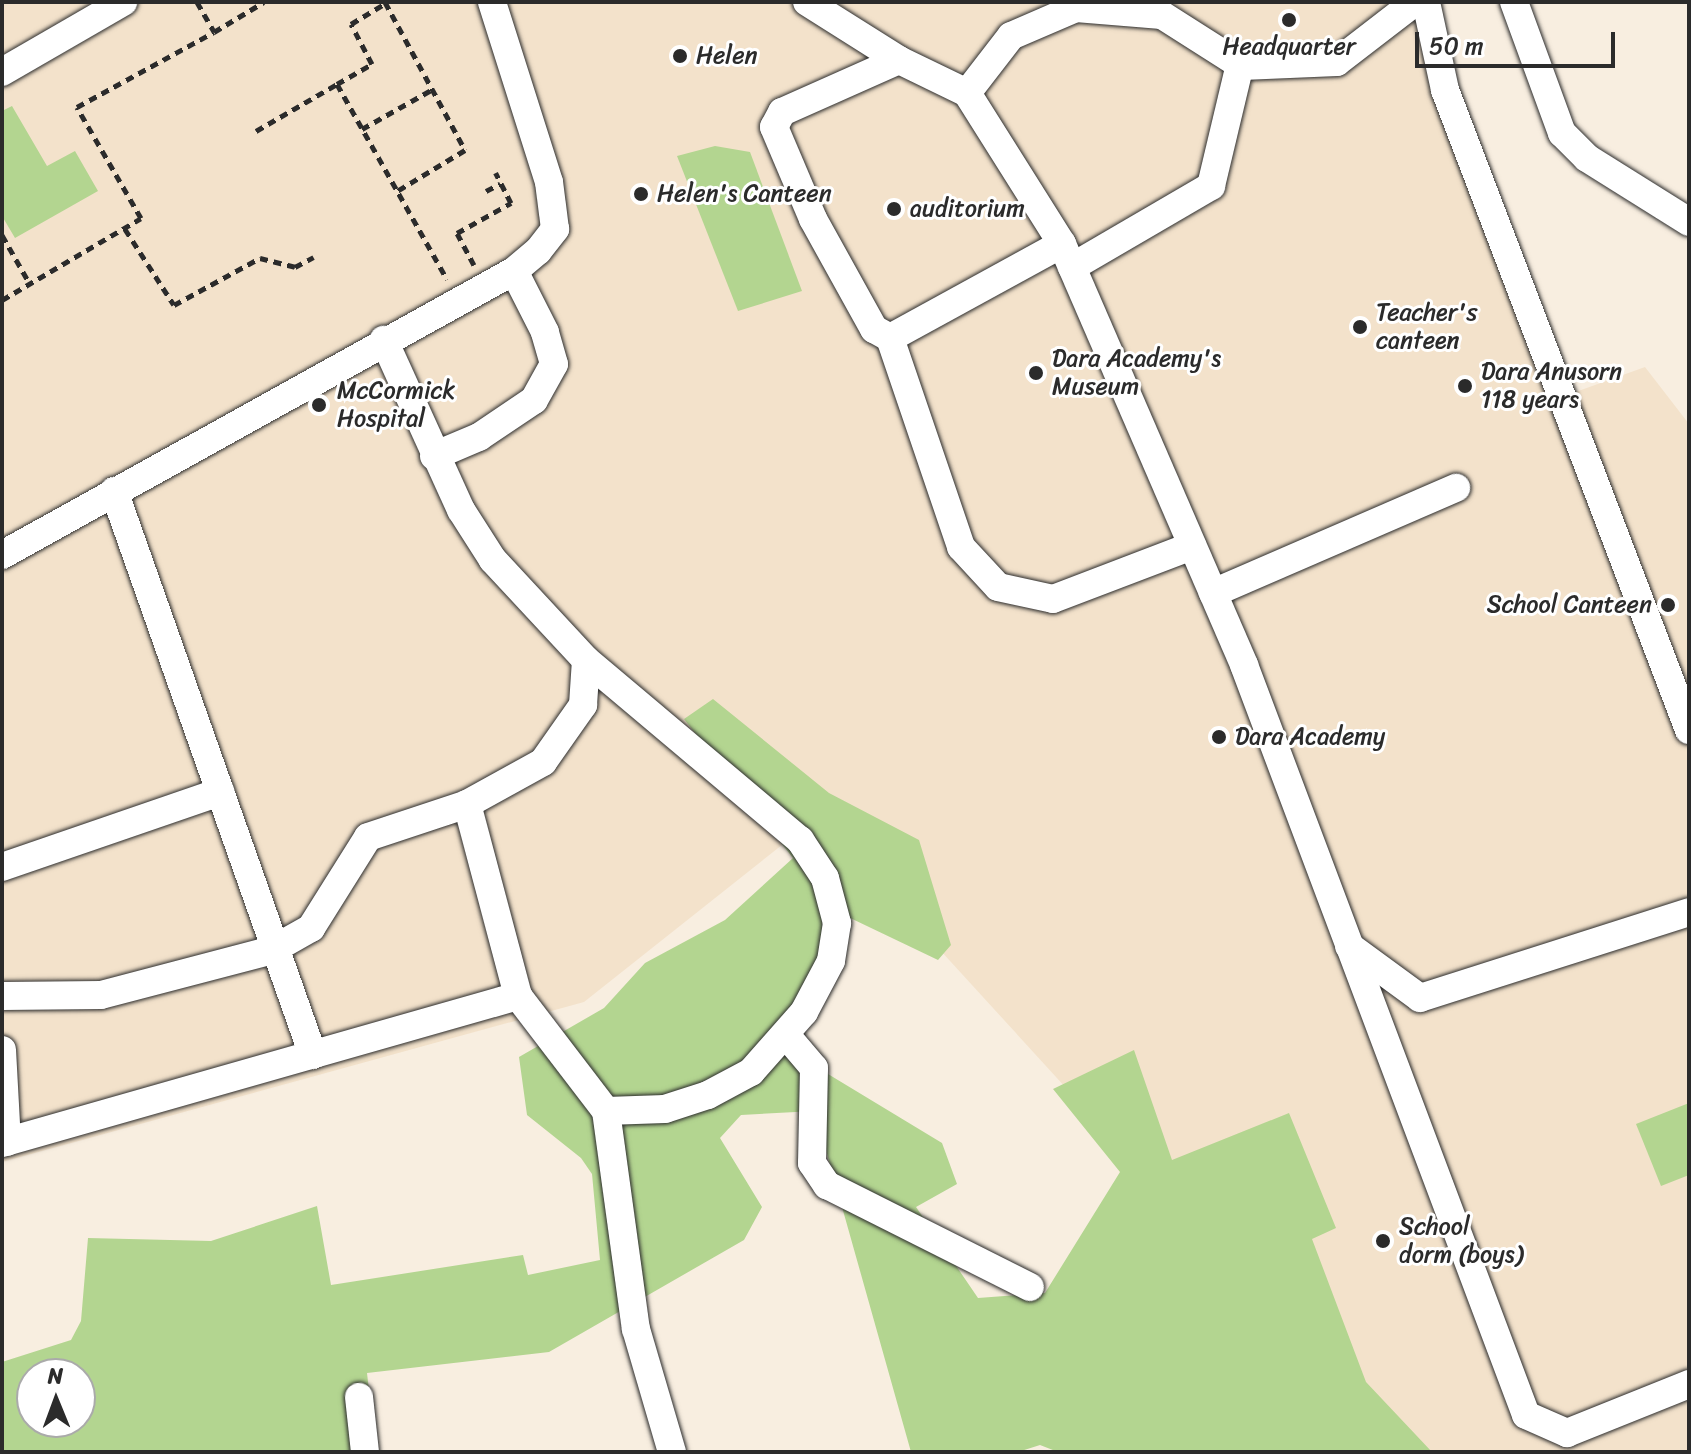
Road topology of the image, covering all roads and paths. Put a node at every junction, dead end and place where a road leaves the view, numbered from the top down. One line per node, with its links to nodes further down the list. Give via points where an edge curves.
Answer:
1 (123, 2): 13 (street)
2 (197, 2): 10 (path)
3 (264, 2): 10 (path)
4 (386, 2): 14 (path, via 351,24 372,64); 15 (path)
5 (492, 2): 28 (street, via 534,122 555,229)
6 (807, 2): 11 (street)
7 (1415, 2): 12 (street, via 1337,62)
8 (1426, 2): 42 (street, via 1445,90)
9 (1514, 2): 23 (street, via 1562,133 1587,158)
10 (214, 32): 24 (path, via 77,107 141,218)
11 (899, 60): 16 (street); 33 (street, via 782,112 774,127 813,219 874,329)
12 (1240, 64): 16 (street, via 1162,15 1076,8 1011,36); 26 (street, via 1211,186)
13 (2, 72)
14 (337, 84): 17 (path); 18 (path)
15 (433, 89): 17 (path); 21 (path, via 465,150)
16 (967, 93): 26 (street)
17 (362, 129): 21 (path)
18 (256, 131)
19 (496, 173): 20 (path)
20 (500, 184): 22 (path); 30 (path, via 511,203 457,233)
21 (397, 191): 32 (path)
22 (486, 191)
23 (1689, 222)
24 (125, 229): 27 (path, via 174,305 260,258 295,267); 29 (path)
25 (2, 235): 29 (path)
26 (1067, 255): 33 (street); 38 (street)
27 (314, 257)
28 (514, 271): 30 (street); 35 (street, via 545,332 554,364 534,400 479,437)
29 (30, 284): 31 (path)
30 (485, 286): 32 (street)
31 (2, 300)
32 (459, 300): 34 (street)
33 (890, 338): 38 (street, via 961,547 998,587 1053,599)
34 (384, 340): 35 (street); 37 (street)
35 (434, 456): 41 (street, via 493,560)
36 (1456, 488): 40 (street)
37 (114, 491): 39 (street); 43 (street)
38 (1192, 546): 40 (street)
39 (2, 555)
40 (1213, 593): 47 (street)
41 (586, 660): 44 (street, via 583,705 543,762); 51 (street, via 800,840 825,878 837,923 831,961)
42 (1689, 730)
43 (220, 792): 45 (street); 48 (street)
44 (467, 804): 48 (street, via 368,837 311,928); 50 (street)
45 (2, 867)
46 (1689, 912): 47 (street, via 1420,998)
47 (1349, 946): 57 (street, via 1526,1415 1567,1433)
48 (272, 950): 49 (street, via 101,995); 53 (street)
49 (2, 996)
50 (518, 996): 53 (street); 54 (street)
51 (786, 1035): 54 (street, via 751,1072 708,1095 665,1109); 56 (street, via 814,1068 812,1163 827,1185)
52 (2, 1050): 55 (street)
53 (313, 1055): 55 (street)
54 (606, 1111): 60 (street, via 636,1329)
55 (4, 1142)
56 (1030, 1287)
57 (1689, 1384)
58 (359, 1397): 59 (street)
59 (365, 1452)
60 (672, 1452)

